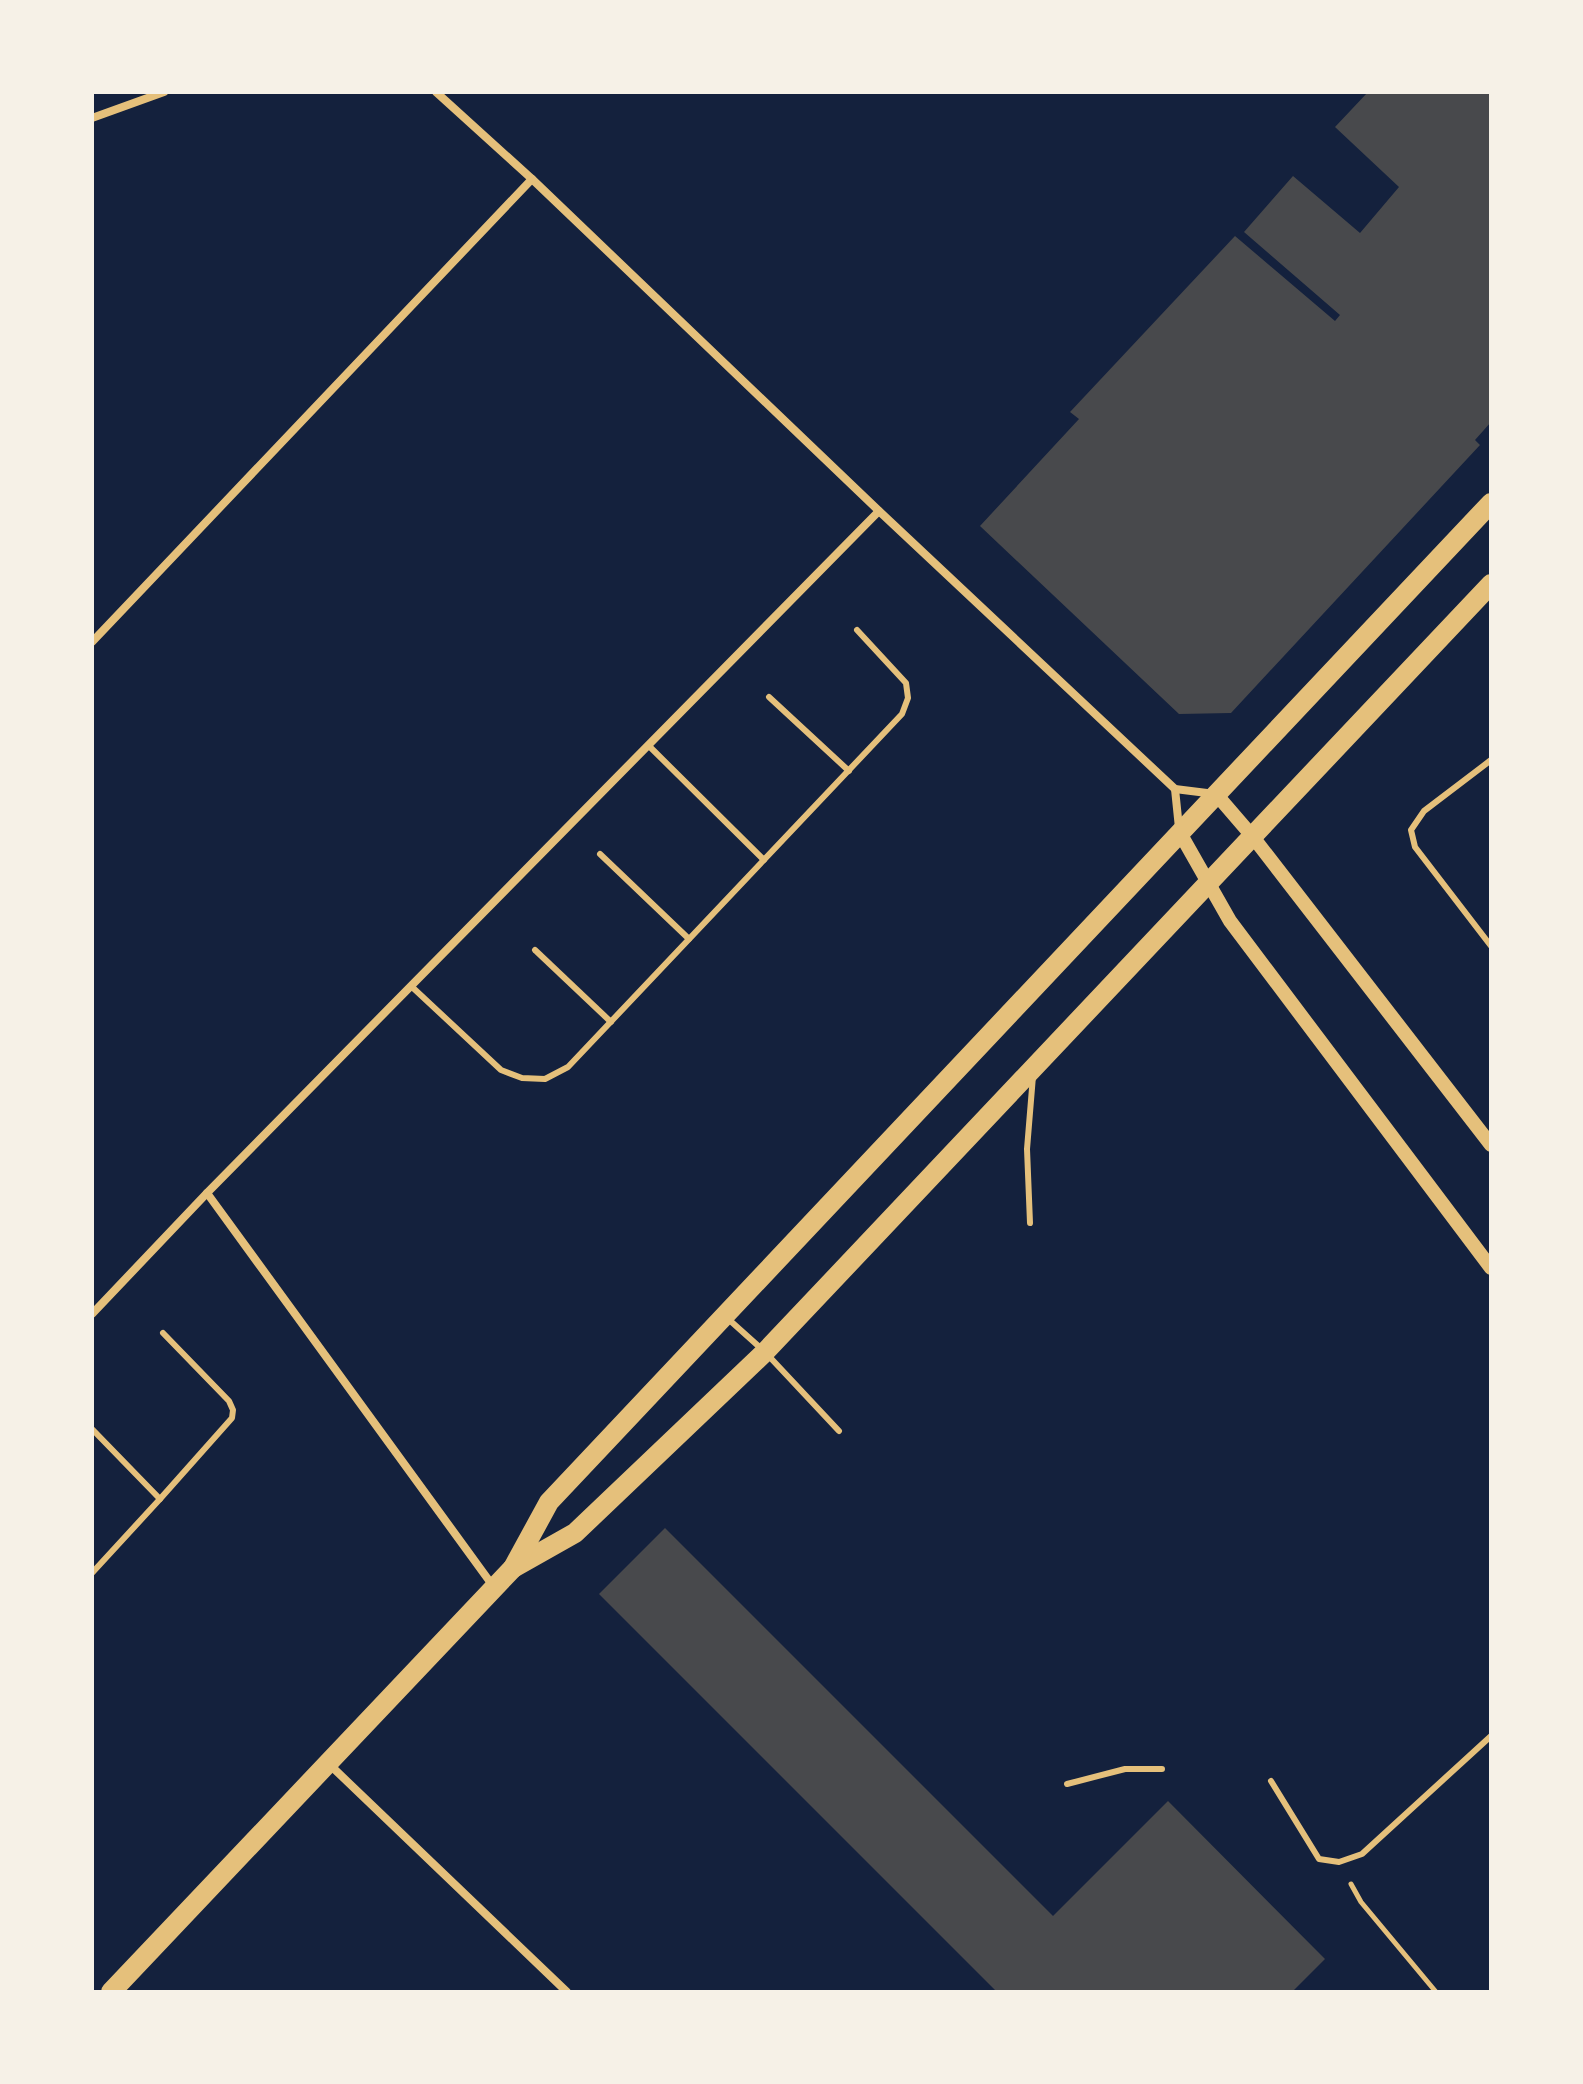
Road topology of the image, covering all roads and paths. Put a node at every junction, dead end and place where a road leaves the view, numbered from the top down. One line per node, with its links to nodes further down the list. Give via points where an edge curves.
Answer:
1 (164, 92): 3 (street)
2 (436, 92): 4 (street)
3 (92, 118)
4 (532, 179): 6 (street); 9 (street)
5 (1491, 503): 15 (main road)
6 (879, 511): 11 (street); 14 (street)
7 (1491, 584): 17 (main road)
8 (857, 630): 13 (lane, via 906,683 908,698 902,714)
9 (92, 642)
10 (769, 697): 13 (lane)
11 (648, 745): 19 (lane); 24 (street)
12 (1491, 760): 22 (lane, via 1424,811 1411,830 1415,847)
13 (849, 771): 19 (lane)
14 (1175, 789): 15 (street); 16 (street)
15 (1216, 794): 16 (main road); 17 (street)
16 (1180, 833): 20 (street); 32 (main road)
17 (1253, 837): 20 (main road); 27 (street)
18 (600, 854): 21 (lane)
19 (764, 860): 21 (lane)
20 (1208, 884): 26 (main road); 30 (street, via 1230,921)
21 (689, 939): 25 (lane)
22 (1491, 946)
23 (535, 950): 25 (lane)
24 (411, 986): 25 (lane, via 501,1070 522,1078 545,1079 568,1067); 28 (street)
25 (611, 1022)
26 (1033, 1068): 29 (lane, via 1027,1149); 34 (main road)
27 (1491, 1145)
28 (207, 1193): 31 (street); 40 (street)
29 (1030, 1223)
30 (1491, 1268)
31 (92, 1314)
32 (724, 1316): 34 (lane); 38 (main road, via 549,1502)
33 (163, 1333): 37 (lane, via 233,1410 232,1418)
34 (765, 1352): 36 (lane); 38 (main road, via 575,1533)
35 (92, 1429): 37 (lane)
36 (839, 1431)
37 (160, 1499): 39 (lane)
38 (513, 1568): 40 (main road)
39 (92, 1573)
40 (494, 1588): 42 (main road)
41 (1491, 1736): 46 (lane, via 1362,1854)
42 (328, 1763): 47 (main road); 48 (street)
43 (1162, 1769): 45 (lane, via 1125,1769)
44 (1271, 1781): 46 (lane, via 1319,1859)
45 (1067, 1784)
46 (1339, 1862): 49 (path, via 1361,1902)
47 (111, 1992)
48 (567, 1992)
49 (1436, 1992)

